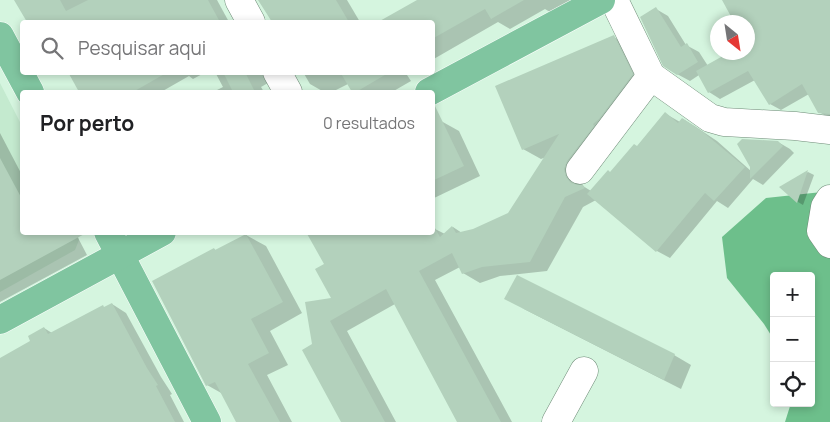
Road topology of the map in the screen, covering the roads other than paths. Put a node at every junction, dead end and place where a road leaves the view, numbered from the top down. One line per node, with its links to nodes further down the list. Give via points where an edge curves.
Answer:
1 (239, 0): 4 (street)
2 (602, 0): 12 (main road)
3 (614, 0): 9 (street)
4 (250, 20)
5 (0, 36): 6 (main road)
6 (20, 73)
7 (21, 75): 10 (main road)
8 (279, 75): 11 (street)
9 (651, 76): 13 (street, via 710,118 724,122); 14 (street)
10 (29, 90)
11 (287, 90)
12 (433, 90)
13 (830, 130)
14 (580, 170)
15 (830, 199): 18 (street, via 825,207 821,231)
16 (150, 235): 17 (main road)
17 (113, 244): 19 (main road); 21 (main road)
18 (830, 244)
19 (0, 320)
20 (584, 371): 22 (street)
21 (207, 422)
22 (556, 422)

